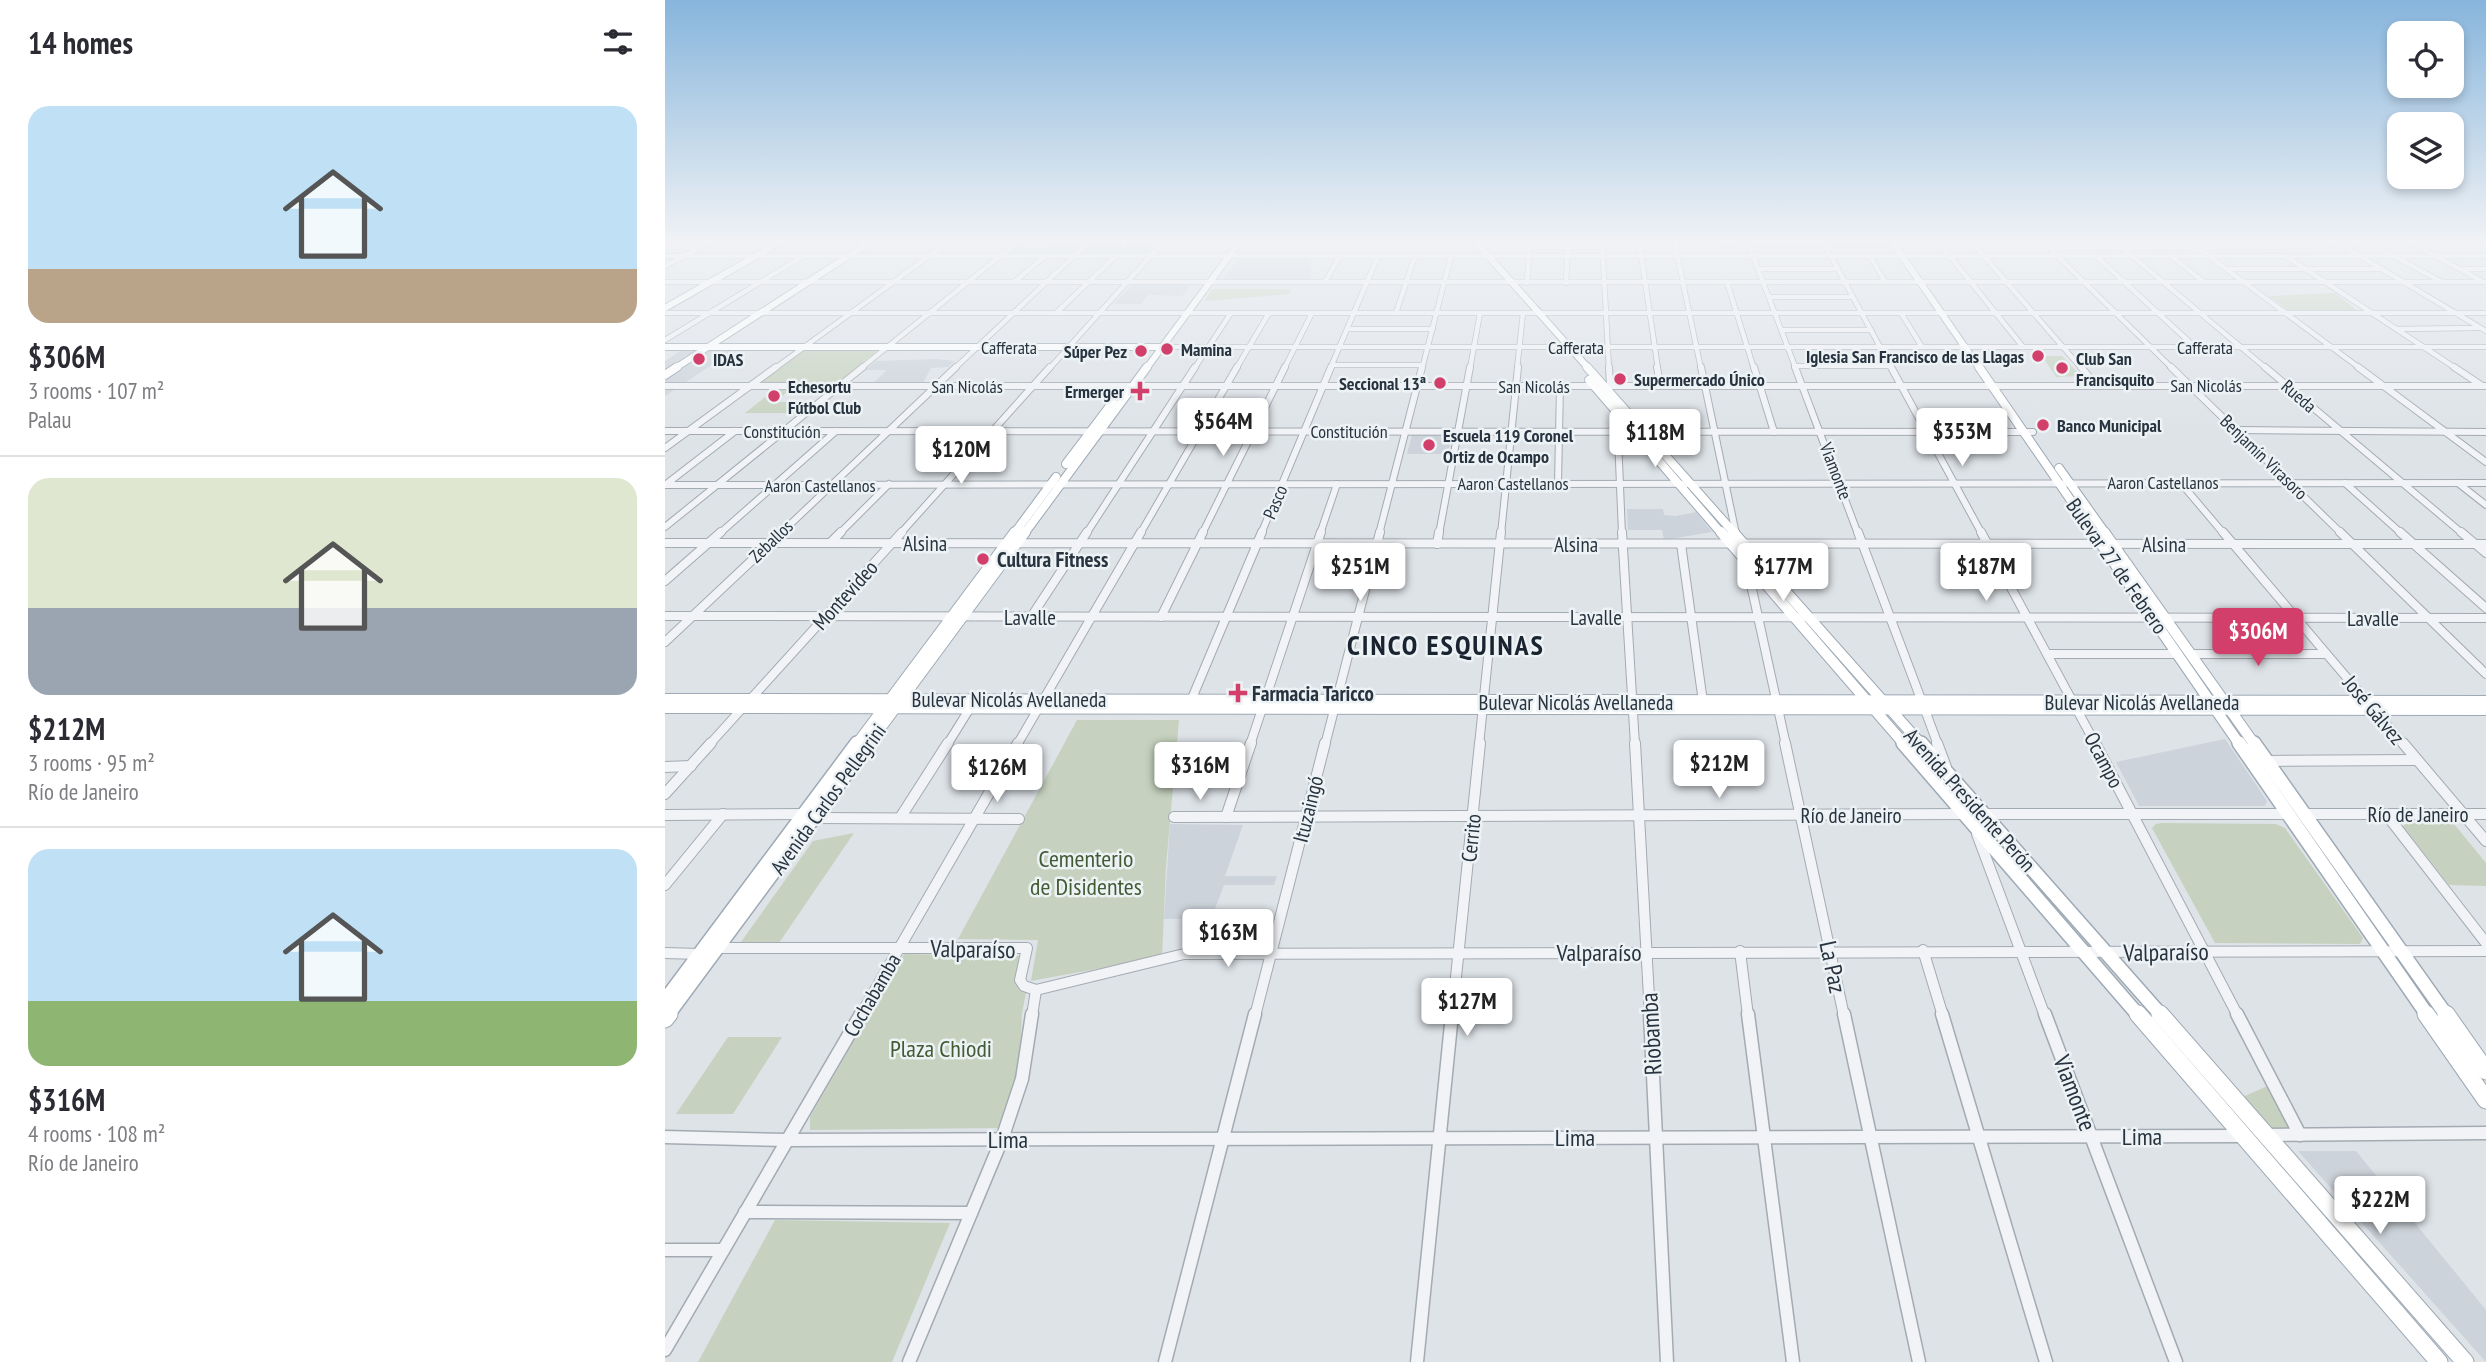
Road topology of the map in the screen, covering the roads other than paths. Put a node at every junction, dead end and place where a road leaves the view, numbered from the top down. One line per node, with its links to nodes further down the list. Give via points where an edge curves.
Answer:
1 (724, 304): 29 (street)
2 (775, 304): 30 (main road)
3 (864, 304): 31 (street)
4 (941, 304): 32 (street)
5 (1023, 304): 33 (street, Zeballos)
6 (1066, 304): 34 (street)
7 (1108, 304): 35 (street, Montevideo)
8 (1190, 304): 36 (main road, Avenida Carlos Pellegrini)
9 (1359, 304): 40 (street, Pasco)
10 (1399, 304): 41 (street)
11 (1439, 304): 42 (street, Ituzaingó)
12 (1524, 304): 44 (main road, Avenida Presidente Perón)
13 (1606, 304): 45 (street)
14 (1648, 304): 46 (street)
15 (1687, 304): 47 (street)
16 (1734, 304): 48 (street)
17 (1772, 304): 49 (street, Viamonte)
18 (1857, 304): 50 (street, Ocampo)
19 (1939, 304): 52 (main road, Bulevar 27 de Febrero)
20 (1988, 304): 53 (street)
21 (2025, 304): 54 (street)
22 (2107, 304): 55 (street, Benjamín Virasoro)
23 (2148, 304): 56 (street)
24 (2190, 304): 57 (street, Rueda)
25 (2273, 304): 58 (street)
26 (2358, 304): 59 (street)
27 (2440, 304): 60 (street)
28 (665, 311): 29 (street)
29 (709, 313): 30 (street); 68 (street)
30 (760, 313): 31 (street); 71 (main road)
31 (851, 313): 32 (street); 72 (street)
32 (929, 313): 33 (street); 73 (street)
33 (1013, 313): 34 (street); 74 (street, Zeballos)
34 (1056, 313): 35 (street)
35 (1099, 313): 36 (street); 75 (street, Montevideo)
36 (1183, 313): 37 (street); 69 (main road, Avenida Carlos Pellegrini)
37 (1231, 313): 38 (street); 76 (street)
38 (1269, 313): 39 (street); 77 (street, Cochabamba)
39 (1312, 313): 40 (street); 78 (street)
40 (1355, 313): 41 (street); 62 (street, Pasco)
41 (1396, 313): 42 (street)
42 (1437, 313): 43 (street); 63 (street, Ituzaingó)
43 (1480, 313): 44 (street); 81 (street)
44 (1531, 313): 45 (street); 82 (street, Cerrito); 83 (main road, Avenida Presidente Perón)
45 (1606, 313): 46 (street); 84 (street)
46 (1650, 313): 47 (street); 85 (street)
47 (1689, 313): 48 (street); 86 (street)
48 (1737, 313): 49 (street); 87 (street)
49 (1776, 313): 50 (street); 65 (street, Viamonte)
50 (1862, 313): 51 (street); 66 (street, Ocampo)
51 (1901, 313): 52 (street); 90 (street)
52 (1946, 313): 53 (street); 91 (main road, Bulevar 27 de Febrero)
53 (1996, 313): 54 (street); 92 (street)
54 (2033, 313): 55 (street); 93 (street)
55 (2117, 313): 56 (street); 94 (street, Benjamín Virasoro)
56 (2158, 313): 57 (street); 95 (street)
57 (2201, 313): 58 (street); 96 (street, Rueda)
58 (2286, 313): 59 (street); 97 (street)
59 (2372, 313): 60 (street); 64 (street)
60 (2456, 313): 61 (street); 67 (street)
61 (2486, 313)
62 (1348, 329): 63 (street); 79 (street, Pasco)
63 (1433, 329): 80 (street, Ituzaingó)
64 (2395, 329): 67 (street); 98 (street)
65 (1783, 330): 66 (street); 88 (street, Viamonte)
66 (1871, 330): 89 (street, Ocampo)
67 (2484, 330)
68 (665, 340)
69 (1158, 346): 75 (main road, Cafferata); 76 (street, Cafferata); 112 (main road, Avenida Carlos Pellegrini)
70 (665, 347): 71 (main road, Cafferata)
71 (708, 347): 72 (main road, Cafferata); 104 (main road)
72 (804, 347): 73 (main road, Cafferata); 108 (street)
73 (887, 347): 74 (main road, Cafferata); 109 (street)
74 (977, 347): 75 (main road, Cafferata); 110 (street, Zeballos)
75 (1069, 347): 111 (street, Montevideo)
76 (1209, 347): 77 (street, Cafferata); 113 (street)
77 (1249, 347): 78 (street, Cafferata); 114 (street, Cochabamba)
78 (1295, 347): 79 (street, Cafferata); 115 (street)
79 (1340, 347): 80 (street, Cafferata); 100 (street, Pasco)
80 (1428, 347): 81 (street, Cafferata); 101 (street, Ituzaingó)
81 (1474, 347): 82 (street, Cafferata); 118 (street)
82 (1520, 347): 83 (street, Cafferata); 119 (street, Cerrito)
83 (1565, 347): 84 (street, Cafferata); 121 (main road, Avenida Presidente Perón); 122 (main road, Avenida Presidente Perón)
84 (1608, 347): 85 (street, Cafferata); 122 (street)
85 (1654, 347): 86 (street, Cafferata); 123 (street)
86 (1697, 347): 87 (street, Cafferata); 124 (street)
87 (1748, 347): 88 (street, Cafferata); 125 (street)
88 (1789, 347): 89 (street, Cafferata); 102 (street, Viamonte)
89 (1880, 347): 90 (street, Cafferata); 103 (street, Ocampo)
90 (1921, 347): 91 (street, Cafferata)
91 (1969, 347): 92 (street, Cafferata); 128 (main road, Bulevar 27 de Febrero)
92 (2023, 347): 93 (street, Cafferata)
93 (2063, 347): 94 (street, Cafferata); 129 (street)
94 (2152, 347): 95 (street, Cafferata); 105 (street, Benjamín Virasoro)
95 (2195, 347): 96 (street, Cafferata)
96 (2241, 347): 97 (street, Cafferata); 106 (street, Rueda)
97 (2331, 347): 98 (street, Cafferata); 130 (street)
98 (2423, 347): 99 (street, Cafferata); 131 (street)
99 (2486, 348)
100 (1333, 365): 101 (street); 116 (street, Pasco)
101 (1423, 365): 117 (street, Ituzaingó)
102 (1796, 366): 103 (street); 126 (street, Viamonte)
103 (1891, 366): 127 (street, Ocampo)
104 (665, 375)
105 (2191, 385): 106 (street, San Nicolás); 129 (street, San Nicolás); 133 (street, Benjamín Virasoro)
106 (2287, 385): 130 (street, San Nicolás); 151 (street, Rueda)
107 (665, 386): 108 (street, San Nicolás)
108 (750, 386): 109 (street, San Nicolás); 135 (street)
109 (839, 386): 110 (street, San Nicolás); 137 (street)
110 (935, 386): 111 (street, San Nicolás); 139 (street, Zeballos)
111 (1034, 386): 112 (street, San Nicolás); 140 (street, Montevideo)
112 (1129, 386): 113 (street, San Nicolás); 141 (main road, Avenida Carlos Pellegrini)
113 (1183, 386): 114 (street, San Nicolás); 142 (street)
114 (1226, 386): 115 (street, San Nicolás); 143 (street, Cochabamba)
115 (1275, 386): 116 (street, San Nicolás); 144 (street)
116 (1324, 386): 117 (street, San Nicolás); 145 (street, Pasco)
117 (1418, 386): 118 (street, San Nicolás); 146 (street, Ituzaingó)
118 (1467, 386): 119 (street, San Nicolás); 147 (street)
119 (1516, 386): 120 (street, San Nicolás); 148 (street, Cerrito)
120 (1560, 386): 121 (street, San Nicolás); 149 (street)
121 (1594, 386): 122 (street, San Nicolás); 132 (main road, Avenida Presidente Perón)
122 (1607, 386): 123 (street, San Nicolás); 153 (main road, Avenida Presidente Perón)
123 (1660, 386): 124 (street, San Nicolás)
124 (1705, 386): 125 (street, San Nicolás); 154 (street)
125 (1760, 386): 126 (street, San Nicolás); 155 (street)
126 (1804, 386): 127 (street, San Nicolás); 156 (street, Viamonte)
127 (1901, 386): 128 (street, San Nicolás); 157 (street, Ocampo)
128 (1997, 386): 129 (street, San Nicolás); 158 (main road, Bulevar 27 de Febrero)
129 (2096, 386)
130 (2384, 386): 131 (street, San Nicolás); 159 (street)
131 (2485, 387)
132 (1617, 413): 150 (street, Riobamba); 152 (main road, Avenida Presidente Perón)
133 (2236, 430): 151 (street); 166 (street, Benjamín Virasoro)
134 (665, 431): 135 (street, Constitución)
135 (689, 431): 136 (street, Constitución); 161 (street)
136 (735, 431): 137 (street, Constitución); 188 (street)
137 (783, 431): 138 (street, Constitución); 189 (street)
138 (836, 431): 139 (street, Constitución); 190 (street)
139 (887, 431): 140 (street, Constitución); 191 (street, Zeballos)
140 (993, 431): 141 (street, Constitución); 180 (street, Montevideo)
141 (1096, 431): 142 (street, Constitución); 181 (main road, Avenida Carlos Pellegrini)
142 (1153, 431): 143 (street, Constitución); 182 (street)
143 (1200, 431): 144 (street, Constitución); 183 (street, Cochabamba)
144 (1252, 431): 145 (street, Constitución); 184 (street)
145 (1305, 431): 146 (street, Constitución); 185 (street, Pasco)
146 (1406, 431): 147 (street, Constitución); 187 (street, Ituzaingó)
147 (1458, 431): 148 (street, Constitución); 168 (street)
148 (1511, 431): 149 (street, Constitución); 169 (street, Cerrito)
149 (1560, 431): 150 (street, Constitución); 170 (street)
150 (1618, 431): 152 (street, Constitución); 171 (street, Riobamba)
151 (2340, 431): 159 (street); 167 (street, Rueda)
152 (1633, 432): 153 (street, Constitución); 172 (main road, Avenida Presidente Perón)
153 (1644, 432): 154 (street, Constitución); 173 (main road, Avenida Presidente Perón)
154 (1714, 432): 155 (street, Constitución); 174 (street)
155 (1774, 432): 156 (street, Constitución)
156 (1821, 432): 157 (street, Constitución); 175 (street, Viamonte)
157 (1926, 432): 158 (street, Constitución); 163 (street, Ocampo)
158 (2029, 432): 164 (main road, Bulevar 27 de Febrero)
159 (2445, 432): 160 (street); 162 (street)
160 (2486, 432)
161 (665, 448)
162 (2486, 462)
163 (1954, 482): 164 (street, Aaron Castellanos); 175 (street, Aaron Castellanos); 212 (street, Ocampo)
164 (2064, 482): 165 (street, Aaron Castellanos); 213 (main road, Bulevar 27 de Febrero)
165 (2180, 482): 166 (street, Aaron Castellanos); 214 (street, José Gálvez)
166 (2291, 482): 176 (street, Aaron Castellanos); 215 (street, Benjamín Virasoro)
167 (2402, 482): 176 (street, Aaron Castellanos); 177 (street, Aaron Castellanos); 216 (street, Rueda)
168 (1449, 483): 169 (street, Aaron Castellanos); 187 (street, Aaron Castellanos); 207 (street)
169 (1506, 483): 170 (street, Aaron Castellanos); 208 (street, Cerrito)
170 (1558, 483): 171 (street, Aaron Castellanos)
171 (1620, 483): 172 (street, Aaron Castellanos); 209 (street, Riobamba)
172 (1678, 483): 173 (street, Aaron Castellanos); 194 (main road, Avenida Presidente Perón)
173 (1689, 483): 174 (street, Aaron Castellanos); 194 (main road, Avenida Presidente Perón)
174 (1725, 483): 175 (street, Aaron Castellanos); 194 (street)
175 (1841, 483): 211 (street, Viamonte)
176 (2345, 483): 218 (street)
177 (2457, 483): 178 (street, Aaron Castellanos); 192 (street)
178 (2486, 483)
179 (889, 484): 180 (street, Aaron Castellanos); 191 (street, Aaron Castellanos); 198 (street)
180 (945, 484): 181 (street, Aaron Castellanos); 199 (street, Montevideo)
181 (1055, 484): 182 (street, Aaron Castellanos); 200 (main road, Avenida Carlos Pellegrini)
182 (1117, 484): 183 (street, Aaron Castellanos); 201 (street)
183 (1169, 484): 184 (street, Aaron Castellanos); 202 (street, Cochabamba)
184 (1225, 484): 185 (street, Aaron Castellanos); 203 (street)
185 (1283, 484): 186 (street, Aaron Castellanos); 204 (street, Pasco)
186 (1337, 484): 187 (street, Aaron Castellanos); 205 (street)
187 (1393, 484): 206 (street, Ituzaingó)
188 (665, 485): 189 (street, Aaron Castellanos)
189 (717, 485): 190 (street, Aaron Castellanos); 193 (street)
190 (776, 485): 191 (street, Aaron Castellanos); 196 (street)
191 (830, 485): 197 (street, Zeballos)
192 (2486, 505)
193 (665, 527)
194 (1736, 541): 210 (street, Alsina); 211 (street, Alsina); 220 (main road, Avenida Presidente Perón); 238 (main road, Avenida Presidente Perón)
195 (665, 543): 196 (street, Alsina)
196 (709, 543): 197 (street, Alsina); 221 (street)
197 (768, 543): 198 (street, Alsina); 224 (street, Zeballos)
198 (831, 543): 199 (street, Alsina)
199 (892, 544): 200 (street, Alsina); 225 (street, Montevideo)
200 (1011, 544): 201 (street, Alsina); 226 (main road, Avenida Carlos Pellegrini)
201 (1078, 544): 202 (street, Alsina); 227 (street)
202 (1134, 544): 203 (street, Alsina); 228 (street, Cochabamba)
203 (1196, 544): 204 (street, Alsina); 229 (street)
204 (1257, 544): 205 (street, Alsina); 230 (street, Pasco)
205 (1317, 544): 206 (street, Alsina); 231 (street)
206 (1377, 544): 207 (street, Alsina); 232 (street, Ituzaingó)
207 (1437, 544): 208 (street, Alsina)
208 (1501, 544): 209 (street, Alsina); 233 (street, Cerrito)
209 (1623, 544): 210 (street, Alsina); 234 (street, Riobamba)
210 (1681, 544): 235 (street)
211 (1864, 544): 212 (street, Alsina); 239 (street, Viamonte)
212 (1987, 544): 213 (street, Alsina); 240 (street, Ocampo)
213 (2107, 544): 214 (street, Alsina); 241 (main road, Bulevar 27 de Febrero); 242 (main road, Bulevar 27 de Febrero)
214 (2233, 544): 215 (street, Alsina); 243 (street, José Gálvez)
215 (2354, 544): 218 (street, Alsina); 244 (street, Benjamín Virasoro)
216 (2476, 544): 217 (street, Alsina); 218 (street, Alsina); 219 (street, Rueda)
217 (2486, 544)
218 (2414, 545): 222 (street)
219 (2486, 553)
220 (1757, 575): 236 (street, La Paz, via 1750,580); 237 (main road, Avenida Presidente Perón)
221 (665, 581)
222 (2486, 608)
223 (665, 616): 224 (street, Lavalle)
224 (693, 616): 225 (street, Lavalle); 246 (street, Zeballos)
225 (827, 616): 226 (street, Lavalle); 255 (street, Montevideo)
226 (956, 617): 227 (street, Lavalle); 256 (main road, Avenida Carlos Pellegrini)
227 (1031, 617): 228 (street, Lavalle)
228 (1092, 617): 229 (street, Lavalle); 257 (street, Cochabamba)
229 (1161, 617): 230 (street, Lavalle)
230 (1227, 617): 231 (street, Lavalle); 258 (street, Pasco)
231 (1293, 617): 232 (street, Lavalle); 259 (street)
232 (1358, 617): 233 (street, Lavalle); 260 (street, Ituzaingó)
233 (1493, 617): 234 (street, Lavalle); 261 (street, Cerrito)
234 (1626, 617): 235 (street, Lavalle); 262 (street, Riobamba)
235 (1691, 617): 236 (street, Lavalle); 254 (street)
236 (1758, 617): 237 (street, Lavalle); 263 (street, La Paz)
237 (1794, 617): 238 (street, Lavalle); 264 (main road, Avenida Presidente Perón)
238 (1808, 617): 239 (street, Lavalle); 264 (main road, Avenida Presidente Perón)
239 (1891, 617): 240 (street, Lavalle); 265 (street, Viamonte)
240 (2028, 618): 241 (street, Lavalle); 247 (street, Ocampo)
241 (2153, 618): 242 (street, Lavalle); 248 (main road, Bulevar 27 de Febrero)
242 (2165, 618): 243 (street, Lavalle); 249 (main road, Bulevar 27 de Febrero)
243 (2296, 618): 244 (street, Lavalle); 250 (street, José Gálvez)
244 (2428, 618): 245 (street, Lavalle); 251 (street, Benjamín Virasoro)
245 (2486, 618)
246 (665, 642)
247 (2047, 654): 248 (street); 266 (street, Ocampo)
248 (2178, 654): 267 (main road, Bulevar 27 de Febrero)
249 (2191, 654): 250 (street); 267 (main road, Bulevar 27 de Febrero)
250 (2326, 654): 268 (street, José Gálvez)
251 (2486, 674)
252 (665, 699): 255 (main road, Bulevar Nicolás Avellaneda)
253 (2486, 701): 268 (main road, Bulevar Nicolás Avellaneda)
254 (1703, 702): 262 (main road, Bulevar Nicolás Avellaneda); 263 (main road, Bulevar Nicolás Avellaneda)
255 (749, 703): 256 (main road, Bulevar Nicolás Avellaneda); 269 (main road, Bulevar Nicolás Avellaneda); 274 (street, Montevideo)
256 (892, 703): 257 (main road, Bulevar Nicolás Avellaneda); 270 (main road, Bulevar Nicolás Avellaneda); 287 (main road, Avenida Carlos Pellegrini)
257 (1041, 704): 258 (main road, Bulevar Nicolás Avellaneda); 270 (main road, Bulevar Nicolás Avellaneda); 295 (street, Cochabamba)
258 (1190, 705): 259 (main road, Bulevar Nicolás Avellaneda)
259 (1263, 705): 260 (main road, Bulevar Nicolás Avellaneda); 291 (street)
260 (1335, 705): 261 (main road, Bulevar Nicolás Avellaneda); 292 (street, Ituzaingó)
261 (1484, 706): 262 (main road, Bulevar Nicolás Avellaneda); 288 (street, Cerrito)
262 (1632, 706): 263 (main road, Bulevar Nicolás Avellaneda); 289 (street, Riobamba)
263 (1777, 706): 264 (main road, Bulevar Nicolás Avellaneda); 286 (street, La Paz)
264 (1879, 706): 265 (main road, Bulevar Nicolás Avellaneda); 276 (main road, Avenida Presidente Perón); 294 (main road, Avenida Presidente Perón)
265 (1924, 706): 266 (main road, Bulevar Nicolás Avellaneda); 276 (street, Viamonte)
266 (2076, 706): 267 (main road, Bulevar Nicolás Avellaneda); 279 (street, Ocampo)
267 (2221, 706): 268 (main road, Bulevar Nicolás Avellaneda); 273 (main road, Bulevar 27 de Febrero); 280 (main road, Bulevar 27 de Febrero)
268 (2370, 706): 271 (main road, Bulevar Nicolás Avellaneda); 272 (street, José Gálvez)
269 (665, 708)
270 (970, 708): 293 (street)
271 (2486, 710)
272 (2417, 760): 273 (street); 283 (street, José Gálvez)
273 (2266, 761): 281 (main road, Bulevar 27 de Febrero)
274 (691, 766): 275 (street); 277 (street, Montevideo)
275 (665, 767)
276 (1949, 777): 294 (main road, Avenida Presidente Perón)
277 (665, 794)
278 (723, 814): 285 (street); 287 (street); 298 (street)
279 (2132, 814): 280 (street, Río de Janeiro); 294 (street, Río de Janeiro); 310 (street, Ocampo)
280 (2289, 814): 281 (street, Río de Janeiro); 304 (main road, Bulevar 27 de Febrero)
281 (2304, 814): 282 (street, Río de Janeiro); 305 (main road, Bulevar 27 de Febrero)
282 (2386, 814): 283 (street, Río de Janeiro); 299 (street)
283 (2463, 814): 284 (street, Río de Janeiro); 297 (street, José Gálvez)
284 (2486, 814)
285 (665, 815)
286 (1800, 815): 289 (street, Río de Janeiro); 294 (street, Río de Janeiro); 308 (street, La Paz)
287 (809, 816): 293 (street); 300 (main road, Avenida Carlos Pellegrini); 316 (main road, Avenida Carlos Pellegrini)
288 (1473, 816): 289 (street, Río de Janeiro); 292 (street, Río de Janeiro); 313 (street, Cerrito)
289 (1640, 816): 306 (street, Riobamba)
290 (1174, 817): 291 (street, Río de Janeiro)
291 (1226, 817): 292 (street, Río de Janeiro)
292 (1306, 817): 312 (street, Ituzaingó)
293 (900, 818): 295 (street)
294 (1974, 818): 303 (street, Viamonte); 314 (main road, Avenida Presidente Perón); 315 (main road, Avenida Presidente Perón)
295 (974, 819): 296 (street); 301 (street, Cochabamba)
296 (1019, 819)
297 (2486, 841)
298 (665, 885)
299 (2486, 943)
300 (718, 948): 301 (street, Valparaíso); 319 (main road, Avenida Carlos Pellegrini)
301 (899, 948): 317 (street, Valparaíso, via 1027,947 1020,980); 335 (street, Cochabamba)
302 (1923, 950): 303 (street, Valparaíso); 308 (street, Valparaíso); 327 (street)
303 (2021, 950): 314 (street, Valparaíso); 328 (street, Viamonte)
304 (2383, 950): 305 (street, Valparaíso); 310 (street, Valparaíso); 321 (main road, Bulevar 27 de Febrero)
305 (2400, 950): 309 (street, Valparaíso); 320 (main road, Bulevar 27 de Febrero)
306 (1647, 951): 307 (street, Valparaíso); 313 (street, Valparaíso); 332 (street, Riobamba)
307 (1739, 951): 308 (street, Valparaíso); 325 (street)
308 (1829, 951): 326 (street, La Paz)
309 (2486, 951)
310 (2204, 952): 315 (street, Valparaíso); 324 (street, Ocampo)
311 (665, 953): 316 (street)
312 (1271, 953): 313 (street, Valparaíso); 317 (street, Valparaíso, via 1184,954); 333 (street, Ituzaingó)
313 (1459, 953): 331 (street, Cerrito)
314 (2087, 953): 315 (street, Valparaíso); 329 (main road, Avenida Presidente Perón)
315 (2107, 953): 323 (main road, Avenida Presidente Perón)
316 (699, 954): 318 (main road, Avenida Carlos Pellegrini)
317 (1036, 990): 334 (street, via 1022,1079)
318 (665, 1000)
319 (665, 1019)
320 (2486, 1071)
321 (2486, 1100)
322 (2486, 1133): 324 (street, Lima)
323 (2267, 1135): 324 (street, Lima); 329 (street, Lima); 350 (main road, Avenida Presidente Perón)
324 (2300, 1135)
325 (1764, 1136): 326 (street, Lima); 332 (street, Lima); 345 (street)
326 (1869, 1136): 327 (street, Lima); 346 (street, La Paz)
327 (1979, 1136): 328 (street, Lima); 347 (street)
328 (2091, 1136): 329 (street, Lima); 348 (street, Viamonte)
329 (2245, 1136): 349 (main road, Avenida Presidente Perón)
330 (665, 1137): 335 (street, Lima)
331 (1440, 1137): 332 (street, Lima); 333 (street, Lima); 343 (street, Cerrito)
332 (1656, 1137): 344 (street, Riobamba)
333 (1223, 1138): 334 (street, Lima); 342 (street, Ituzaingó)
334 (1002, 1139): 335 (street, Lima); 337 (street)
335 (787, 1140): 336 (street, Cochabamba)
336 (745, 1212): 337 (street); 339 (street, Cochabamba)
337 (971, 1213): 341 (street)
338 (665, 1250): 339 (street)
339 (723, 1250): 340 (street, Cochabamba)
340 (665, 1350)
341 (908, 1362)
342 (1165, 1362)
343 (1417, 1362)
344 (1667, 1362)
345 (1793, 1362)
346 (1919, 1362)
347 (2046, 1362)
348 (2176, 1362)
349 (2439, 1362)
350 (2465, 1362)

